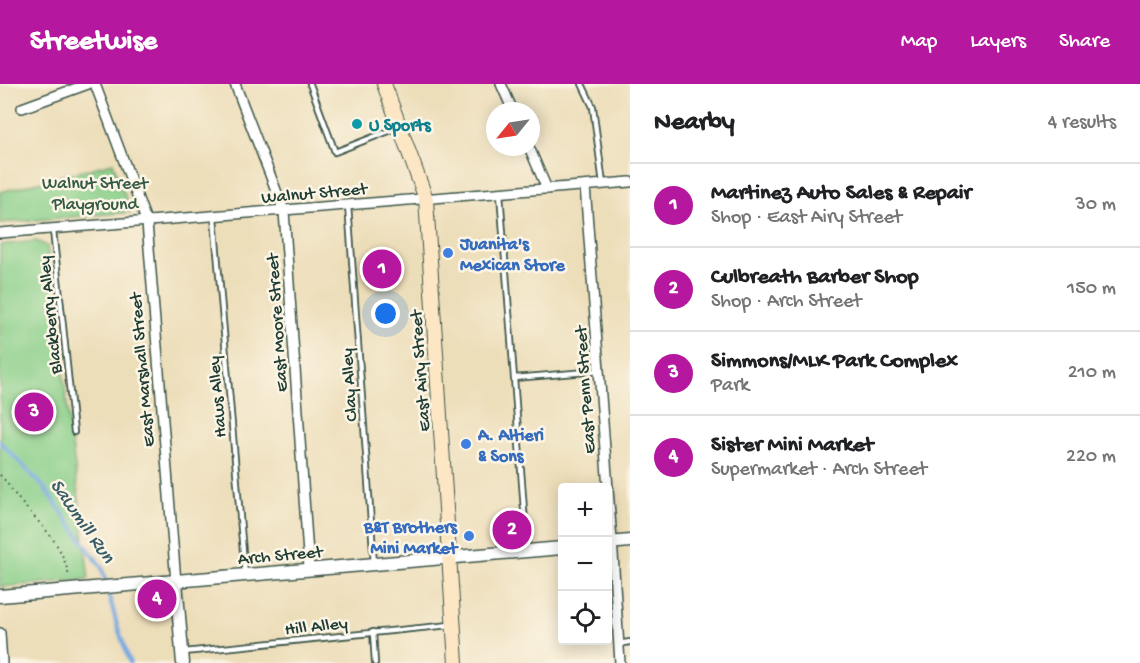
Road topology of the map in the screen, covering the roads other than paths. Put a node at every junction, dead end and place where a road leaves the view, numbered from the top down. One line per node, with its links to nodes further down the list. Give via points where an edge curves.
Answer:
1 (88, 84): 9 (street)
2 (95, 84): 21 (street, East Marshall Street)
3 (235, 84): 19 (street, East Moore Street)
4 (310, 84): 10 (lane, via 335,152)
5 (384, 84): 10 (main road, East Airy Street)
6 (501, 84): 8 (street)
7 (582, 84): 13 (lane, via 593,107)
8 (509, 102)
9 (22, 108)
10 (400, 127): 17 (main road, East Airy Street)
11 (532, 156): 15 (street)
12 (630, 182): 13 (street, Walnut Street)
13 (603, 184): 14 (street, Walnut Street)
14 (585, 186): 15 (street, Walnut Street); 24 (street, East Penn Street)
15 (547, 189): 16 (street, Walnut Street)
16 (500, 193): 17 (street, Walnut Street); 25 (lane)
17 (426, 199): 18 (street, Walnut Street); 32 (main road, East Airy Street)
18 (348, 205): 19 (street, Walnut Street); 33 (lane, Clay Alley)
19 (284, 211): 20 (street, Walnut Street); 35 (street, East Moore Street)
20 (214, 217): 21 (street, Walnut Street); 36 (lane, Haws Alley)
21 (147, 222): 22 (street, Walnut Street); 37 (street, East Marshall Street)
22 (53, 230): 23 (street, Walnut Street); 26 (lane, Blackberry Alley)
23 (0, 233)
24 (599, 371): 25 (lane); 27 (street, East Penn Street)
25 (514, 378): 31 (lane)
26 (74, 432)
27 (610, 537)
28 (630, 541): 29 (street)
29 (612, 543)
30 (558, 548): 31 (street, Arch Street)
31 (527, 552): 32 (street, Arch Street)
32 (449, 557): 33 (street, Arch Street); 39 (main road, East Airy Street)
33 (374, 564): 35 (street, Arch Street)
34 (612, 568): 43 (street, East Penn Street)
35 (309, 569): 36 (street, Arch Street)
36 (245, 575): 37 (street, Arch Street)
37 (176, 582): 38 (street, Arch Street); 44 (street, East Marshall Street)
38 (0, 596)
39 (453, 624): 41 (lane, Hill Alley); 47 (main road, East Airy Street)
40 (0, 633): 45 (street)
41 (373, 633): 44 (lane, Hill Alley); 46 (lane)
42 (630, 642): 43 (lane)
43 (618, 644): 48 (street, East Penn Street)
44 (182, 658)
45 (2, 663)
46 (375, 663)
47 (456, 663)
48 (620, 663)

